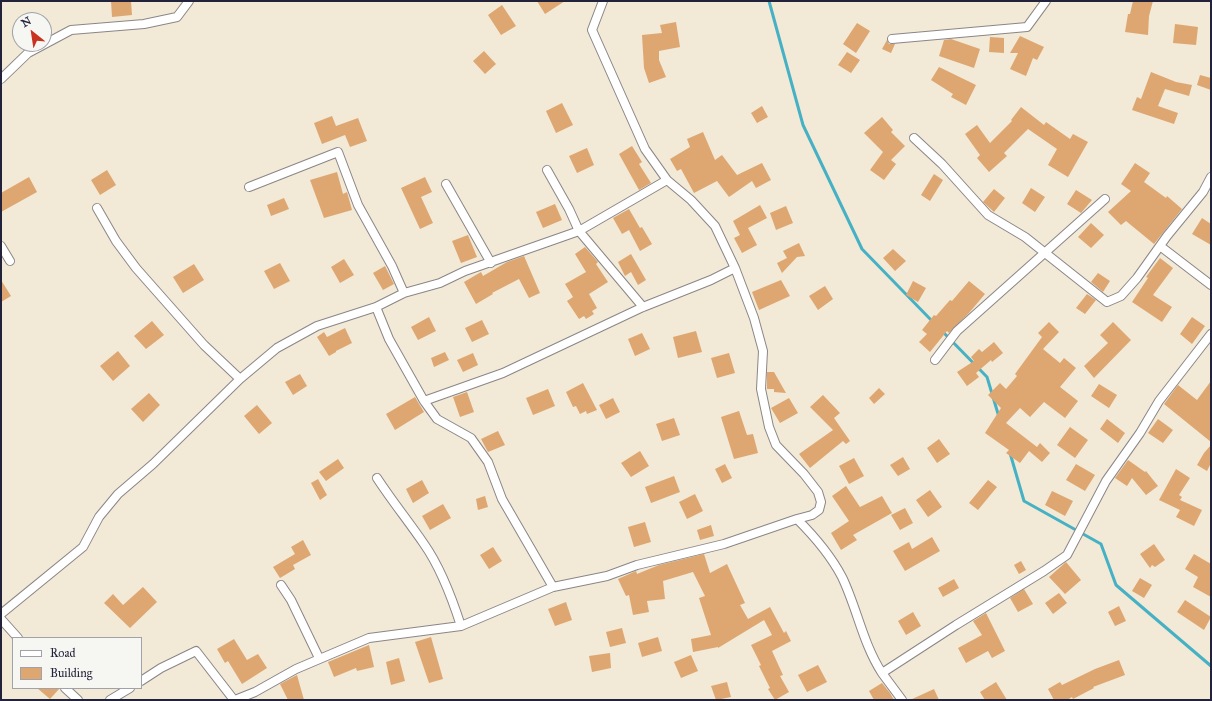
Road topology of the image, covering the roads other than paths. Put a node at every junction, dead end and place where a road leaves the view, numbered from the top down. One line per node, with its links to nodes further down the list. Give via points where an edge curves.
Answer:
1 (189, 1): 5 (street, via 178,17 144,24 71,30 28,53)
2 (603, 1): 9 (street, via 592,30 645,149)
3 (1046, 1): 4 (street, via 1027,27)
4 (892, 39)
5 (1, 79)
6 (914, 138): 17 (street, via 942,164 988,215 1025,237)
7 (547, 170): 14 (street)
8 (1211, 177): 16 (street, via 1203,192)
9 (667, 180): 14 (street); 20 (street, via 691,200 715,226)
10 (446, 184): 19 (street)
11 (249, 187): 22 (street, via 338,152 358,205)
12 (1105, 199): 17 (street)
13 (97, 208): 27 (street, via 116,241 136,268 204,345)
14 (579, 231): 19 (street); 24 (street)
15 (1, 246): 18 (street)
16 (1160, 246): 17 (street, via 1121,296 1107,302); 21 (street)
17 (1044, 253): 26 (street, via 957,332)
18 (10, 261)
19 (491, 263): 22 (street, via 440,283)
20 (735, 268): 24 (street); 30 (street, via 754,318 763,351 761,389 768,426 776,444 818,492 821,502 819,510 812,515)
21 (1211, 285)
22 (404, 293): 23 (street)
23 (376, 307): 27 (street, via 317,326 277,348); 28 (street, via 389,339)
24 (643, 307): 28 (street, via 510,370)
25 (1211, 334): 38 (street, via 1159,401 1106,481 1067,555)
26 (935, 360)
27 (240, 379): 33 (street, via 153,464 118,494 99,517 83,547)
28 (424, 401): 32 (street, via 437,419 471,438 488,462 502,499)
29 (377, 478): 35 (street, via 425,545 450,594)
30 (797, 519): 32 (street, via 724,544 637,565 607,576); 38 (street, via 821,544 842,578 869,649)
31 (281, 585): 37 (street, via 291,600)
32 (553, 587): 35 (street)
33 (1, 614)
34 (1, 619): 36 (street)
35 (461, 626): 37 (street, via 369,638)
36 (17, 637)
37 (318, 658): 44 (street, via 255,692)
38 (882, 673): 45 (street)
39 (142, 680): 44 (street, via 196,651)
40 (66, 689): 42 (street)
41 (128, 689): 43 (street)
42 (78, 700)
43 (110, 700)
44 (234, 700)
45 (902, 700)

